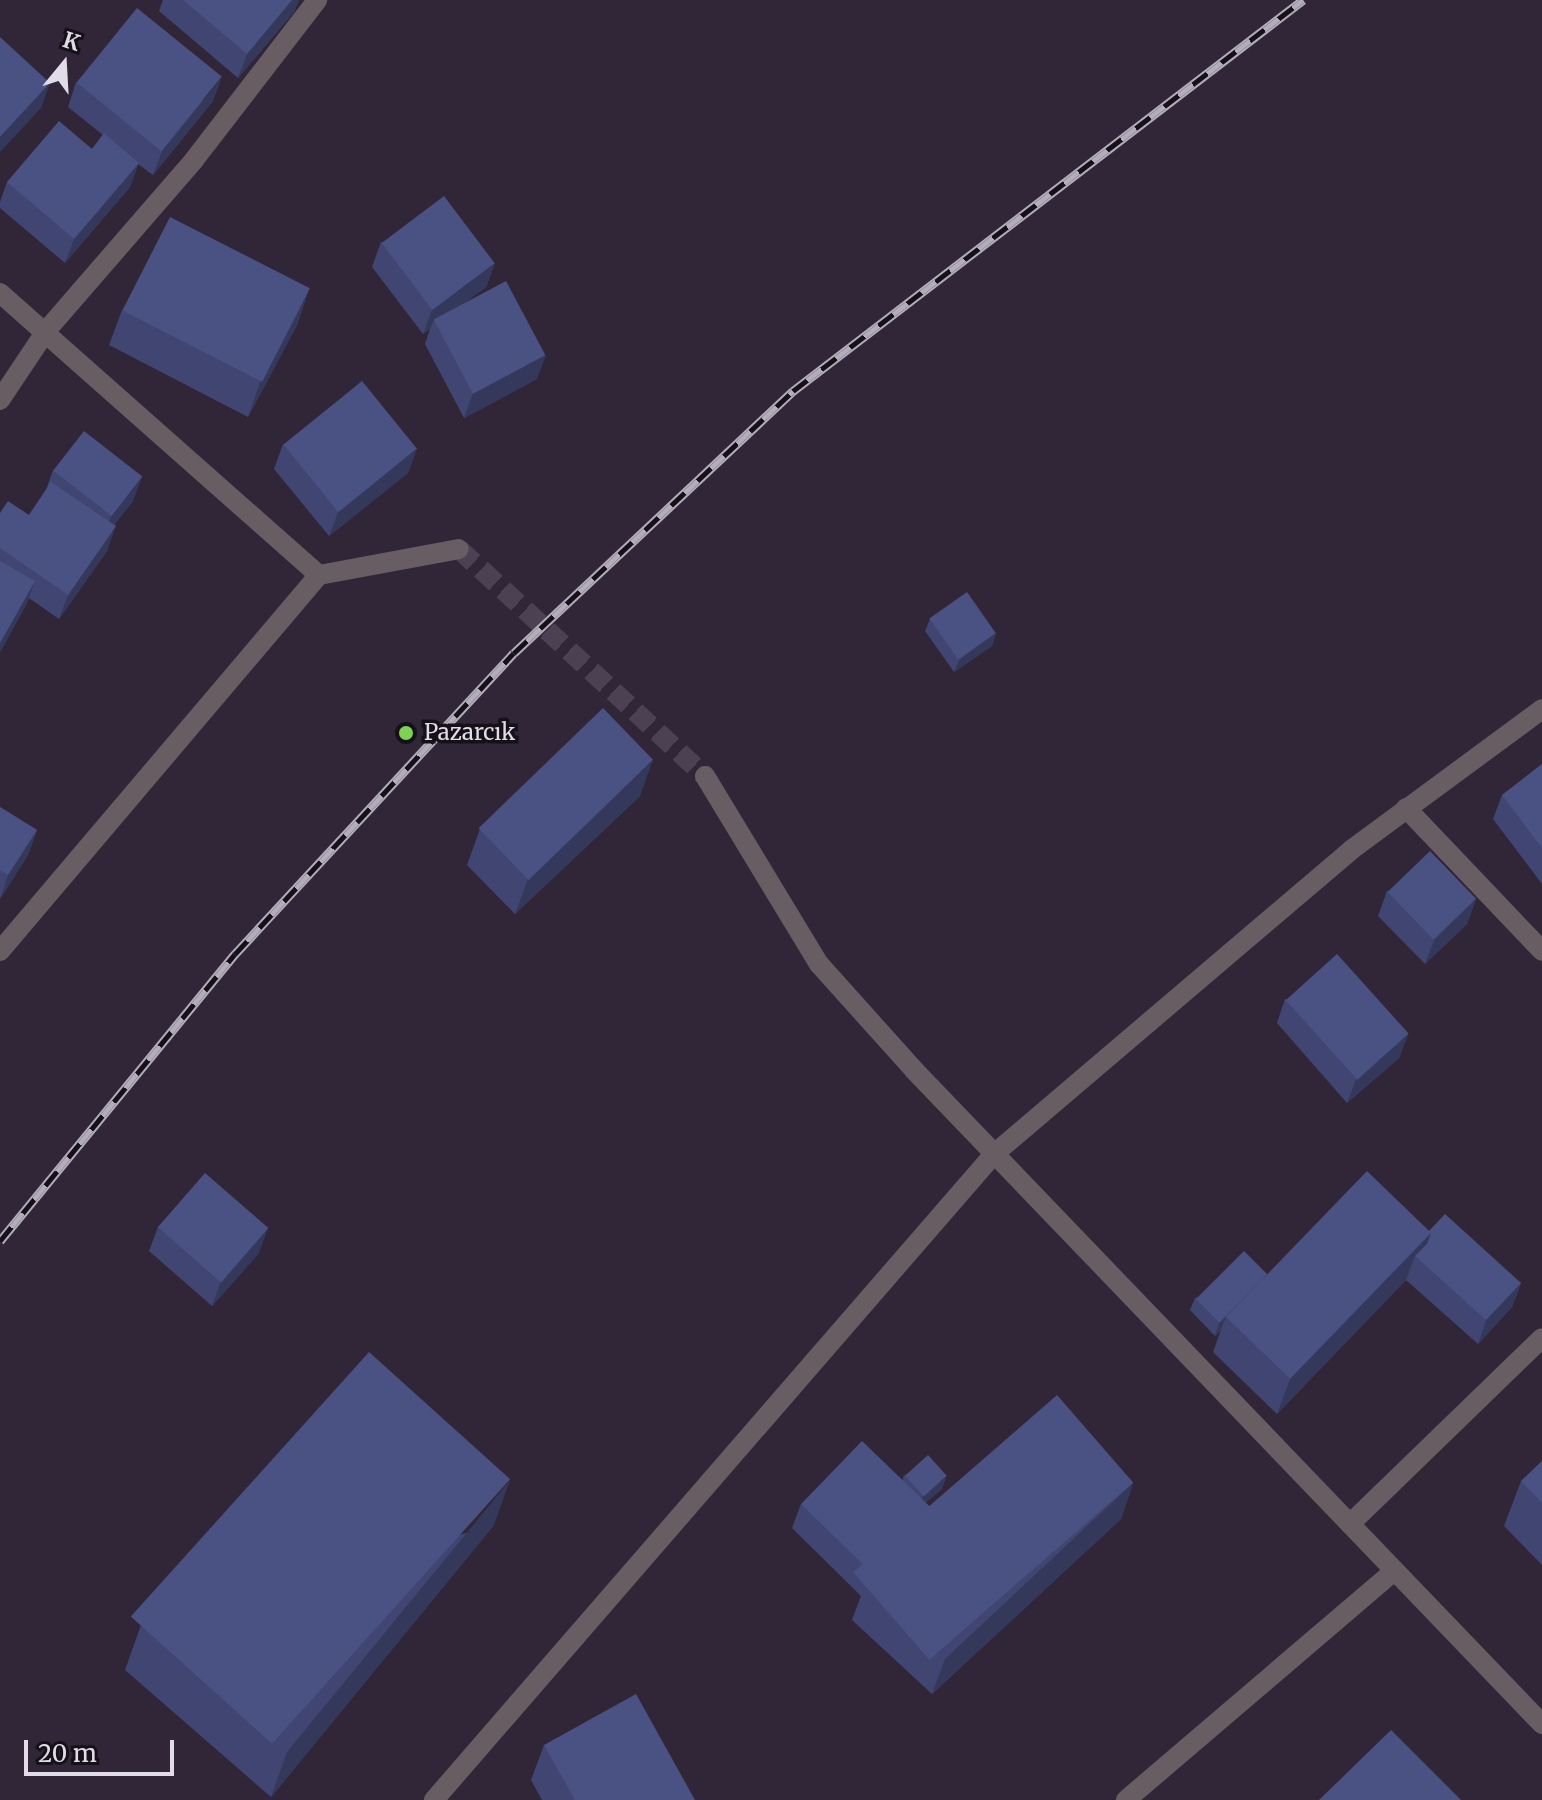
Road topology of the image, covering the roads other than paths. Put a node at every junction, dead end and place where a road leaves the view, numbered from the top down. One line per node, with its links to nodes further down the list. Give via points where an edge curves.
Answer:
1 (317, 0): 3 (street, via 194,160)
2 (0, 293): 3 (street)
3 (46, 331): 4 (street); 6 (street)
4 (0, 400)
5 (459, 549): 6 (street)
6 (319, 575): 10 (street)
7 (1542, 709): 9 (street)
8 (705, 776): 12 (street, via 819,964)
9 (1406, 808): 11 (street); 12 (street)
10 (0, 951)
11 (1542, 951)
12 (994, 1154): 14 (street); 17 (street)
13 (1542, 1338): 14 (street)
14 (1350, 1524): 15 (street)
15 (1394, 1571): 16 (street); 18 (street)
16 (1542, 1724)
17 (434, 1800)
18 (1126, 1800)

